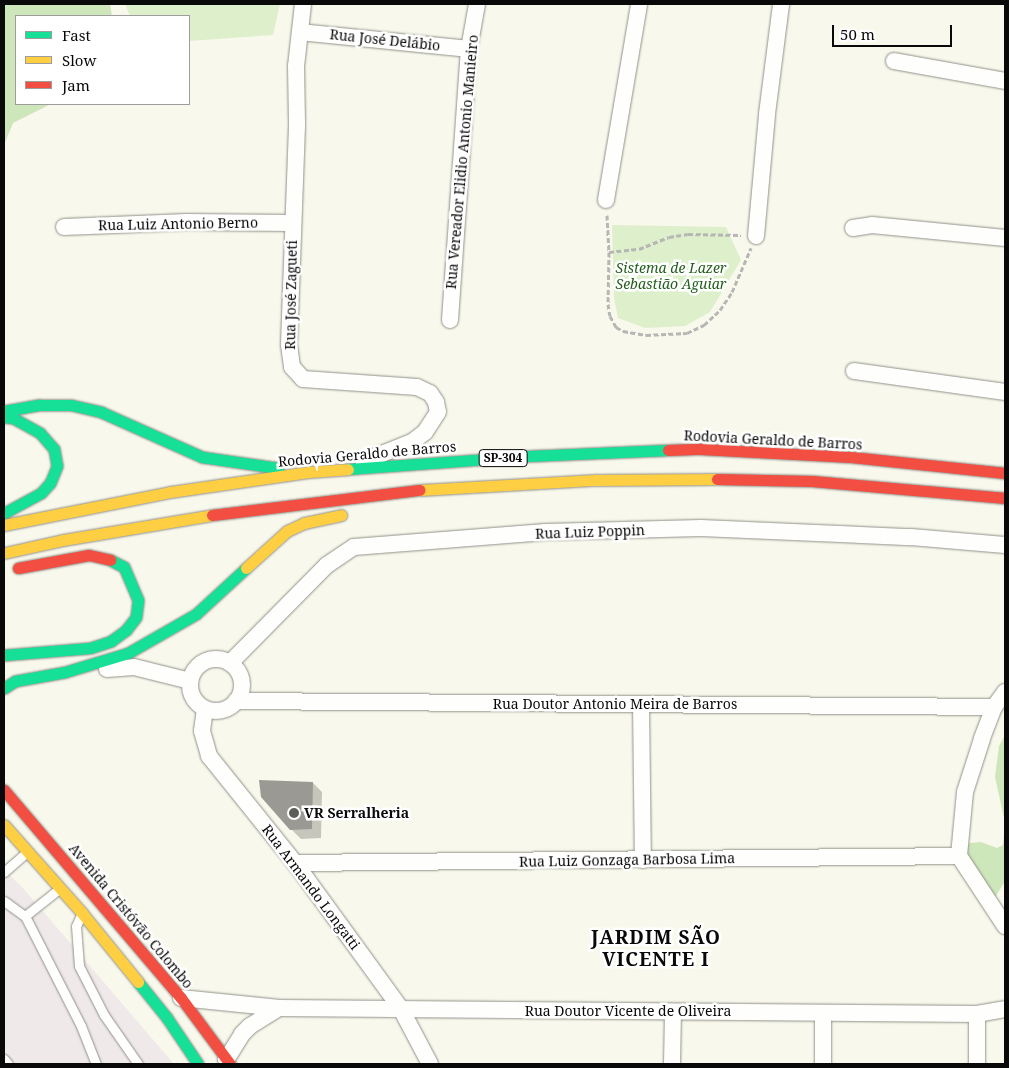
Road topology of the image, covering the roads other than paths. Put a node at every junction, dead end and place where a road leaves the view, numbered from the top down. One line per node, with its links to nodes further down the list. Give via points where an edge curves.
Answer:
1 (303, 4): 5 (street, Rua José Zagueti)
2 (477, 4): 6 (street, Rua Vereador Elidio Antonio Manieiro)
3 (639, 4): 9 (street)
4 (781, 4): 13 (street)
5 (300, 32): 6 (street, Rua José Delábio); 10 (street, Rua José Zagueti, via 296,66 297,126)
6 (469, 49): 15 (street, Rua Vereador Elidio Antonio Manieiro)
7 (894, 61): 8 (street)
8 (1005, 81)
9 (606, 200)
10 (292, 223): 11 (street, Rua Luiz Antonio Berno, via 187,222); 20 (street, Rua José Zagueti, via 289,345 296,372 303,379 417,387 430,393 436,402 438,412 425,432 412,442)
11 (64, 227)
12 (853, 228): 14 (street, via 872,225)
13 (756, 236)
14 (1005, 238)
15 (450, 320)
16 (854, 371): 17 (street)
17 (1005, 392)
18 (4, 411): 21 (main road, via 39,404 71,405 101,412 202,457)
19 (4, 417): 27 (main road, via 13,418 40,433 54,449 57,466 50,483 40,493)
20 (343, 469): 21 (main road, Rodovia Geraldo de Barros / SP-304); 22 (main road, Rodovia Geraldo de Barros / SP-304, via 528,456 701,449 852,458)
21 (309, 472): 28 (main road, Rodovia Geraldo de Barros / SP-304, via 170,492)
22 (1005, 473)
23 (555, 483): 24 (main road, SP-304, via 596,480 812,481); 25 (main road, via 492,496); 30 (main road, SP-304, via 416,490 228,512)
24 (1005, 498)
25 (438, 501)
26 (354, 512): 34 (main road, via 304,523 287,531 196,614 128,653)
27 (4, 513)
28 (4, 525)
29 (1002, 545): 33 (street, Rua Luiz Poppin, via 910,537 701,528 545,532 354,547 326,565)
30 (4, 553)
31 (4, 570): 32 (main road, via 101,556 124,568 134,584 138,600 136,617 111,641 90,648)
32 (4, 655)
33 (230, 663): 35 (street, via 213,659 205,661 198,666); 38 (street, via 242,685)
34 (65, 672): 35 (street, via 134,667); 36 (main road, via 15,681)
35 (190, 681): 41 (street, via 193,698)
36 (4, 688)
37 (1005, 692): 40 (street)
38 (236, 701): 39 (street, Rua Doutor Antonio Meira de Barros); 41 (street, via 222,711)
39 (641, 704): 40 (street, Rua Doutor Antonio Meira de Barros); 46 (street)
40 (994, 707): 45 (street, via 966,792)
41 (205, 709): 47 (street, Rua Armando Longatti, via 202,731 209,756)
42 (4, 790): 49 (main road, Avenida Cristóvão Colombo)
43 (4, 825): 44 (main road)
44 (28, 851): 48 (lane); 50 (main road)
45 (959, 856): 46 (street, Rua Luiz Gonzaga Barbosa Lima); 54 (street)
46 (643, 860): 47 (street, Rua Luiz Gonzaga Barbosa Lima)
47 (295, 863): 57 (street, Rua Armando Longatti)
48 (4, 872)
49 (75, 873): 50 (lane); 55 (main road, Avenida Cristóvão Colombo)
50 (60, 888): 52 (main road); 53 (lane)
51 (4, 901): 53 (lane)
52 (82, 913): 66 (lane, via 76,926 79,966 104,1015); 67 (main road, via 167,1018)
53 (25, 916): 65 (lane, via 81,1026)
54 (1005, 926)
55 (181, 998): 56 (street, Rua Doutor Vicente de Oliveira); 63 (main road, Avenida Cristóvão Colombo)
56 (279, 1008): 57 (street, Rua Doutor Vicente de Oliveira); 63 (street, via 246,1030 235,1042)
57 (401, 1009): 59 (street, Rua Doutor Vicente de Oliveira); 68 (street, Rua Armando Longatti)
58 (1005, 1009): 61 (street, Rua Doutor Vicente de Oliveira)
59 (673, 1012): 60 (street, Rua Doutor Vicente de Oliveira); 69 (street)
60 (823, 1013): 61 (street, Rua Doutor Vicente de Oliveira); 70 (street)
61 (977, 1014): 71 (street)
62 (4, 1059): 64 (lane)
63 (228, 1062)
64 (8, 1064)
65 (96, 1064)
66 (138, 1064)
67 (198, 1064)
68 (430, 1064)
69 (672, 1064)
70 (823, 1064)
71 (977, 1064)

